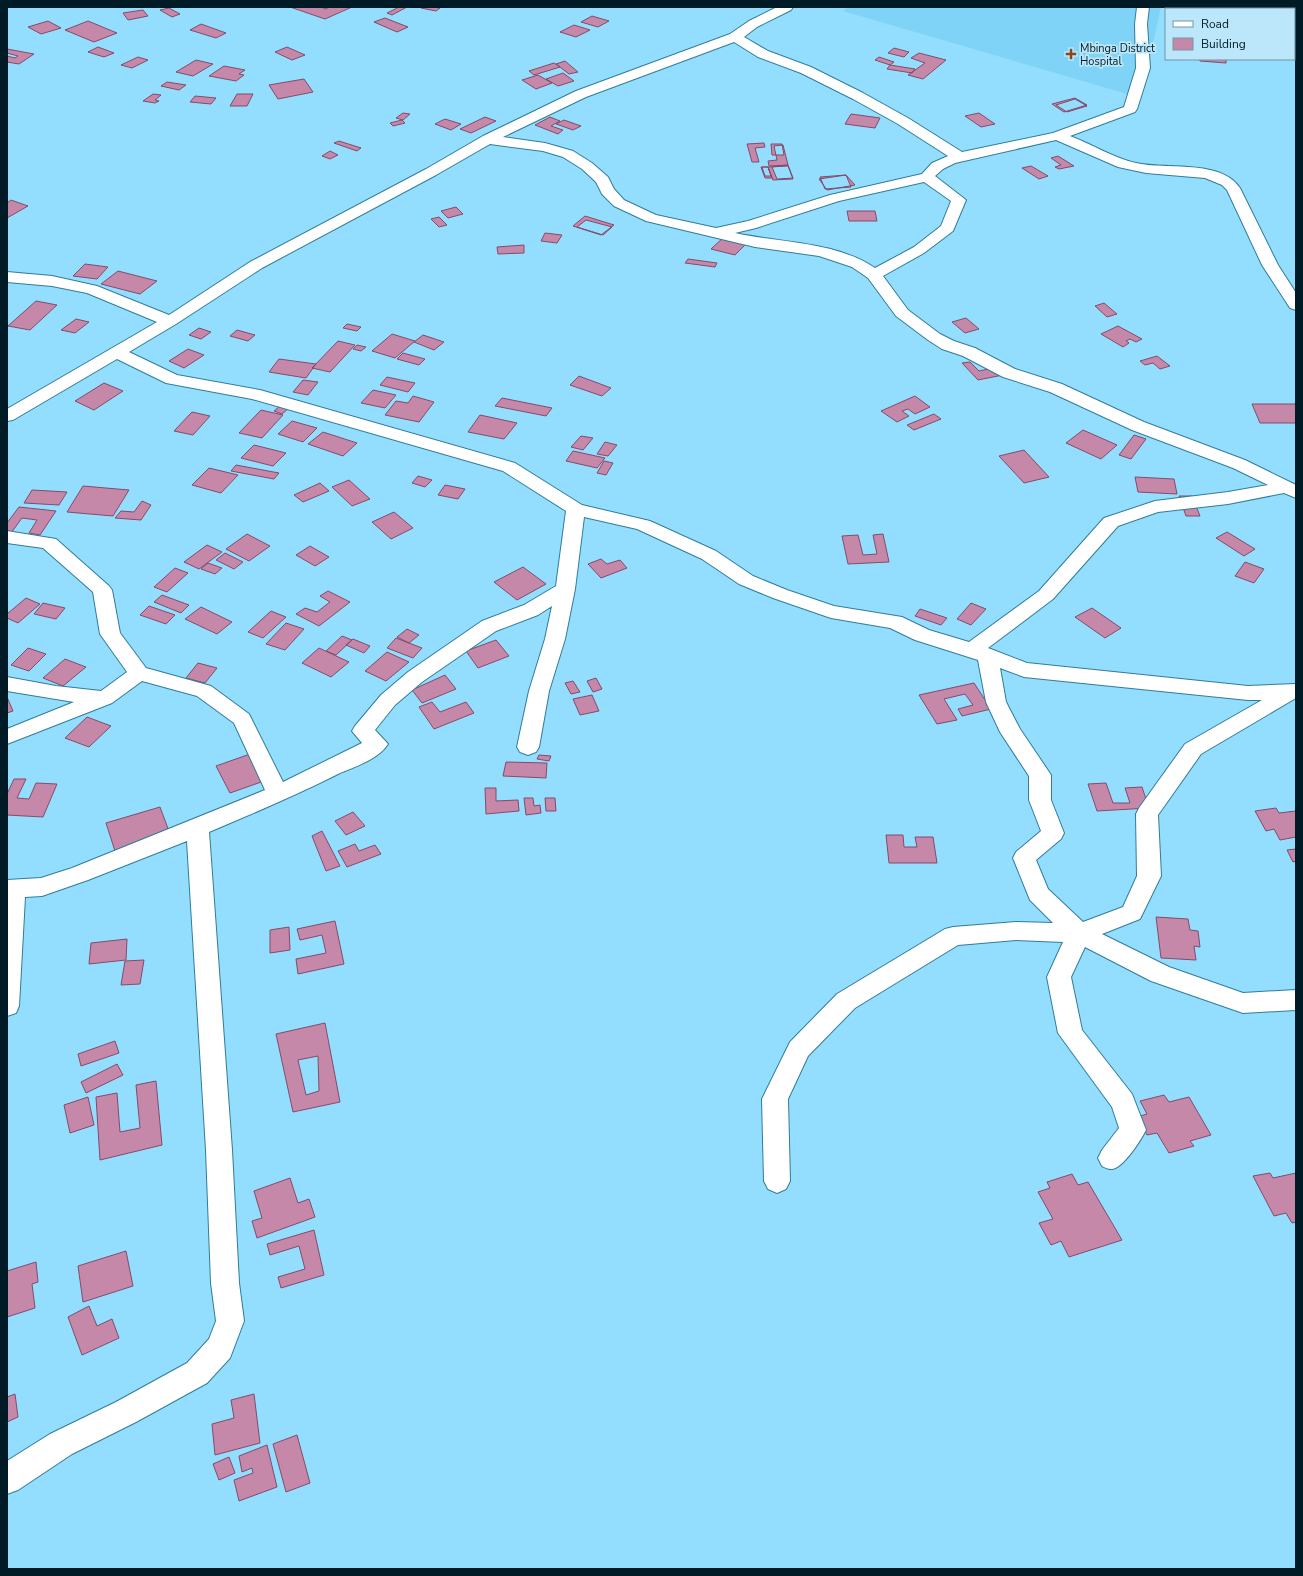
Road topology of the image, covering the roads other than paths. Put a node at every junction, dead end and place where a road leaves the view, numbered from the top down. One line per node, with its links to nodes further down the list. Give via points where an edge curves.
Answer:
1 (787, 7): 3 (street)
2 (1143, 7): 4 (street, via 1143,68 1130,109)
3 (735, 36): 5 (street, via 581,94); 6 (street, via 762,54 806,70 858,96)
4 (1057, 136): 6 (street); 11 (street, via 1076,141 1133,167 1206,173 1226,180 1233,188 1270,265)
5 (488, 139): 8 (street, via 545,147 568,154 598,175 603,180 606,191 634,211 679,226); 12 (street, via 256,265)
6 (960, 157): 7 (street, via 940,163 933,168)
7 (928, 177): 8 (street, via 841,197 751,225); 9 (street, via 959,200 948,228 919,250)
8 (715, 233): 9 (street, via 827,253 858,264)
9 (874, 275): 15 (street, via 902,313 948,345 969,352 1009,373 1056,388 1138,426 1239,464)
10 (7, 277): 12 (street, via 52,281 91,289)
11 (1296, 306)
12 (170, 320): 13 (street)
13 (116, 352): 14 (street); 16 (street, via 172,379 254,394 509,467)
14 (7, 416)
15 (1291, 489): 19 (street, via 1155,507 1111,522 1046,595)
16 (576, 509): 18 (street); 19 (street, via 643,525 708,554 746,580 780,594 831,612 895,622 922,635)
17 (7, 537): 20 (street, via 49,542 102,590 110,634)
18 (565, 589): 25 (street, via 556,639 539,691); 26 (street, via 531,610 489,626 415,677 388,700 363,730 377,744)
19 (980, 653): 22 (street, via 1024,670 1248,693); 29 (street, via 996,702 1011,732 1040,775 1040,800 1053,833 1024,858 1038,894)
20 (139, 672): 23 (street); 26 (street, via 204,691 242,719)
21 (7, 684): 23 (street)
22 (1294, 691): 29 (street, via 1193,749 1147,814 1148,876 1132,914)
23 (105, 698): 24 (street)
24 (7, 737)
25 (528, 747)
26 (278, 794): 27 (street)
27 (197, 828): 28 (street, via 67,878 42,886); 34 (street, via 219,1150 225,1283 230,1321 220,1348 196,1373 126,1412 60,1444)
28 (10, 889): 31 (street)
29 (1079, 933): 30 (street, via 1160,974 1243,1003); 32 (street, via 1059,977 1070,1033 1123,1102 1134,1130); 33 (street, via 1016,931 953,936 846,1001 799,1049 775,1099)
30 (1296, 1000)
31 (7, 1006)
32 (1110, 1158)
33 (777, 1180)
34 (7, 1479)

